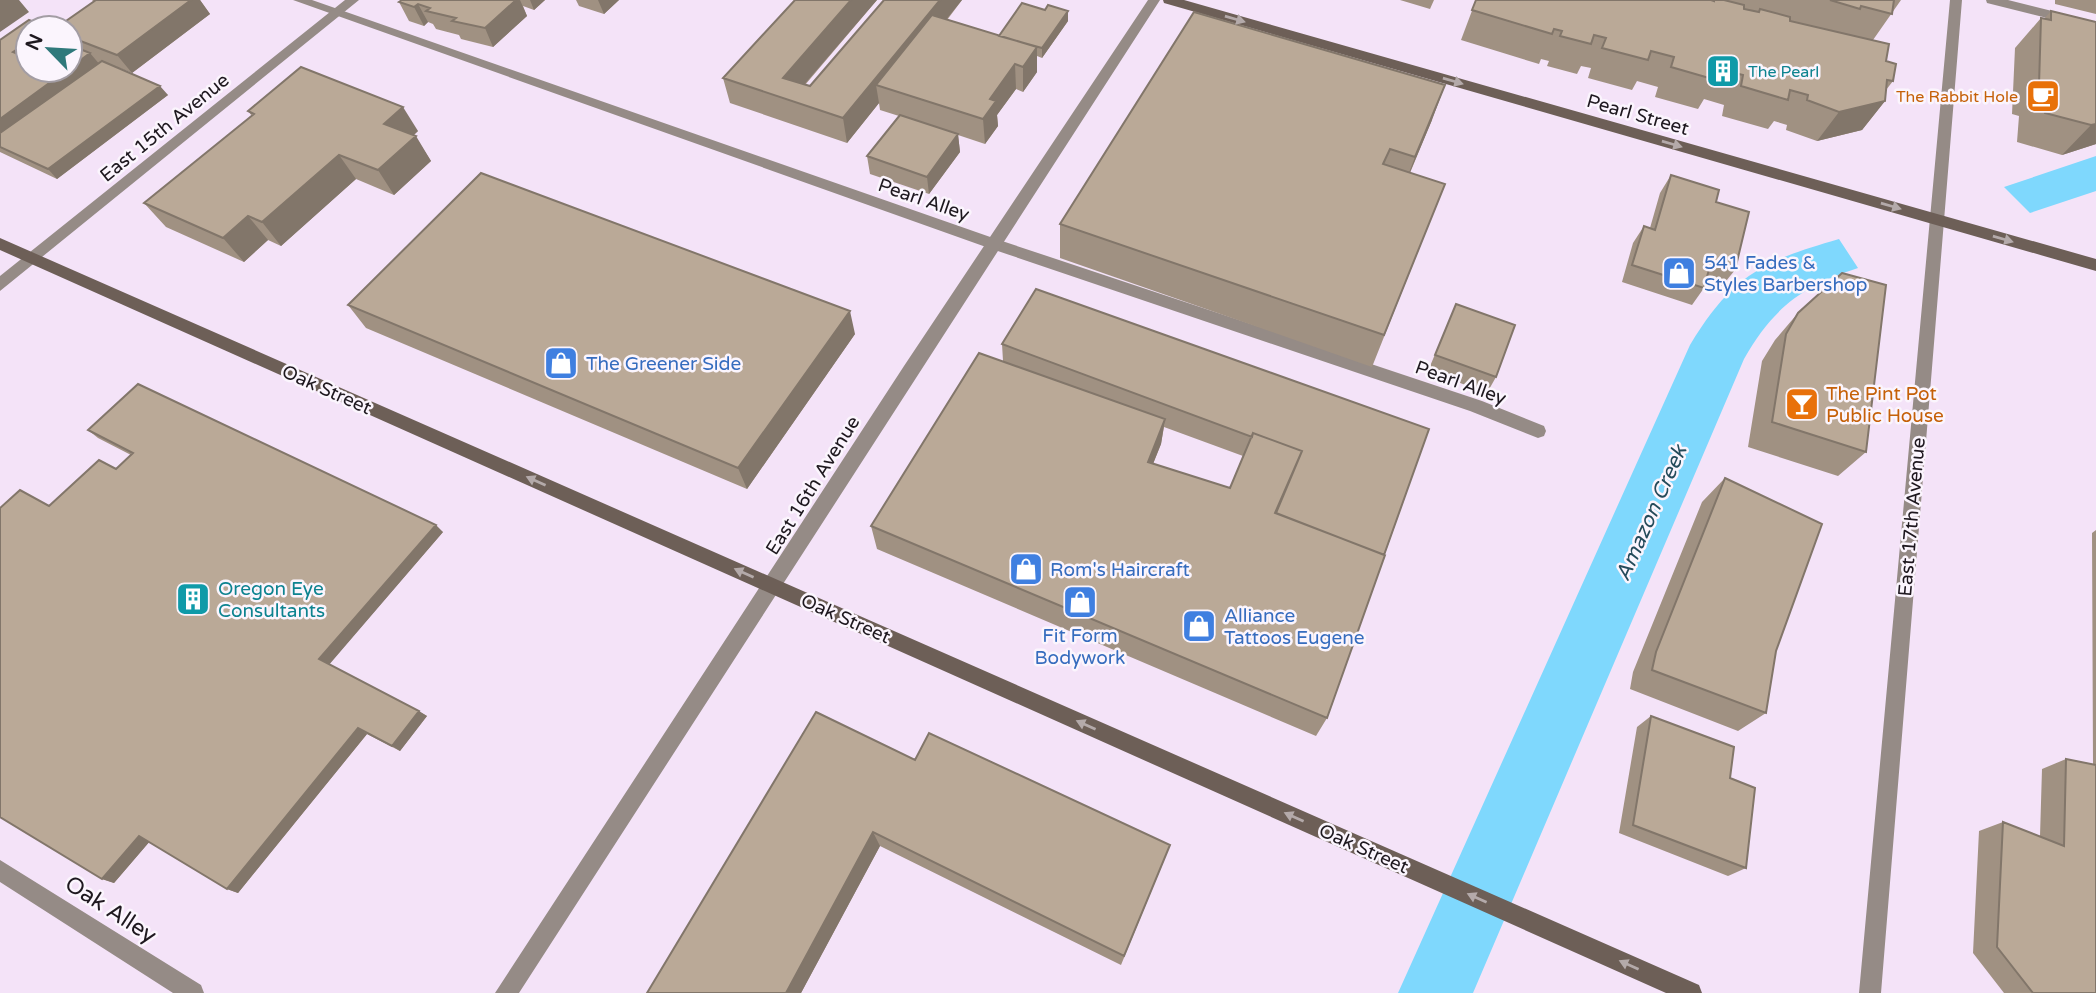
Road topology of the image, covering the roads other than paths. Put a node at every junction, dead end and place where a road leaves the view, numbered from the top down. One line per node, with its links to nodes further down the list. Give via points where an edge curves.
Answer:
1 (299, 0): 7 (street, Pearl Alley)
2 (353, 0): 7 (street, East 15th Avenue)
3 (1154, 0): 10 (street, East 16th Avenue)
4 (1169, 0): 9 (main road, Pearl Street, one-way to 9)
5 (1956, 0): 9 (street, East 17th Avenue)
6 (1992, 0): 8 (street)
7 (336, 13): 10 (street, Pearl Alley); 12 (street, East 15th Avenue)
8 (2096, 26)
9 (1938, 220): 13 (main road, Pearl Street, one-way to 13); 21 (street, East 17th Avenue)
10 (991, 243): 15 (street, Pearl Alley); 16 (street, East 16th Avenue)
11 (0, 244): 12 (main road, Oak Street)
12 (32, 258): 14 (street, East 15th Avenue); 16 (main road, Oak Street, one-way to 12)
13 (2096, 265)
14 (0, 285)
15 (1538, 431)
16 (773, 586): 19 (street, East 16th Avenue); 20 (main road, Oak Street, one-way to 16)
17 (0, 870): 18 (street, Oak Alley)
18 (193, 993)
19 (506, 993)
20 (1691, 993)
21 (1870, 993)

